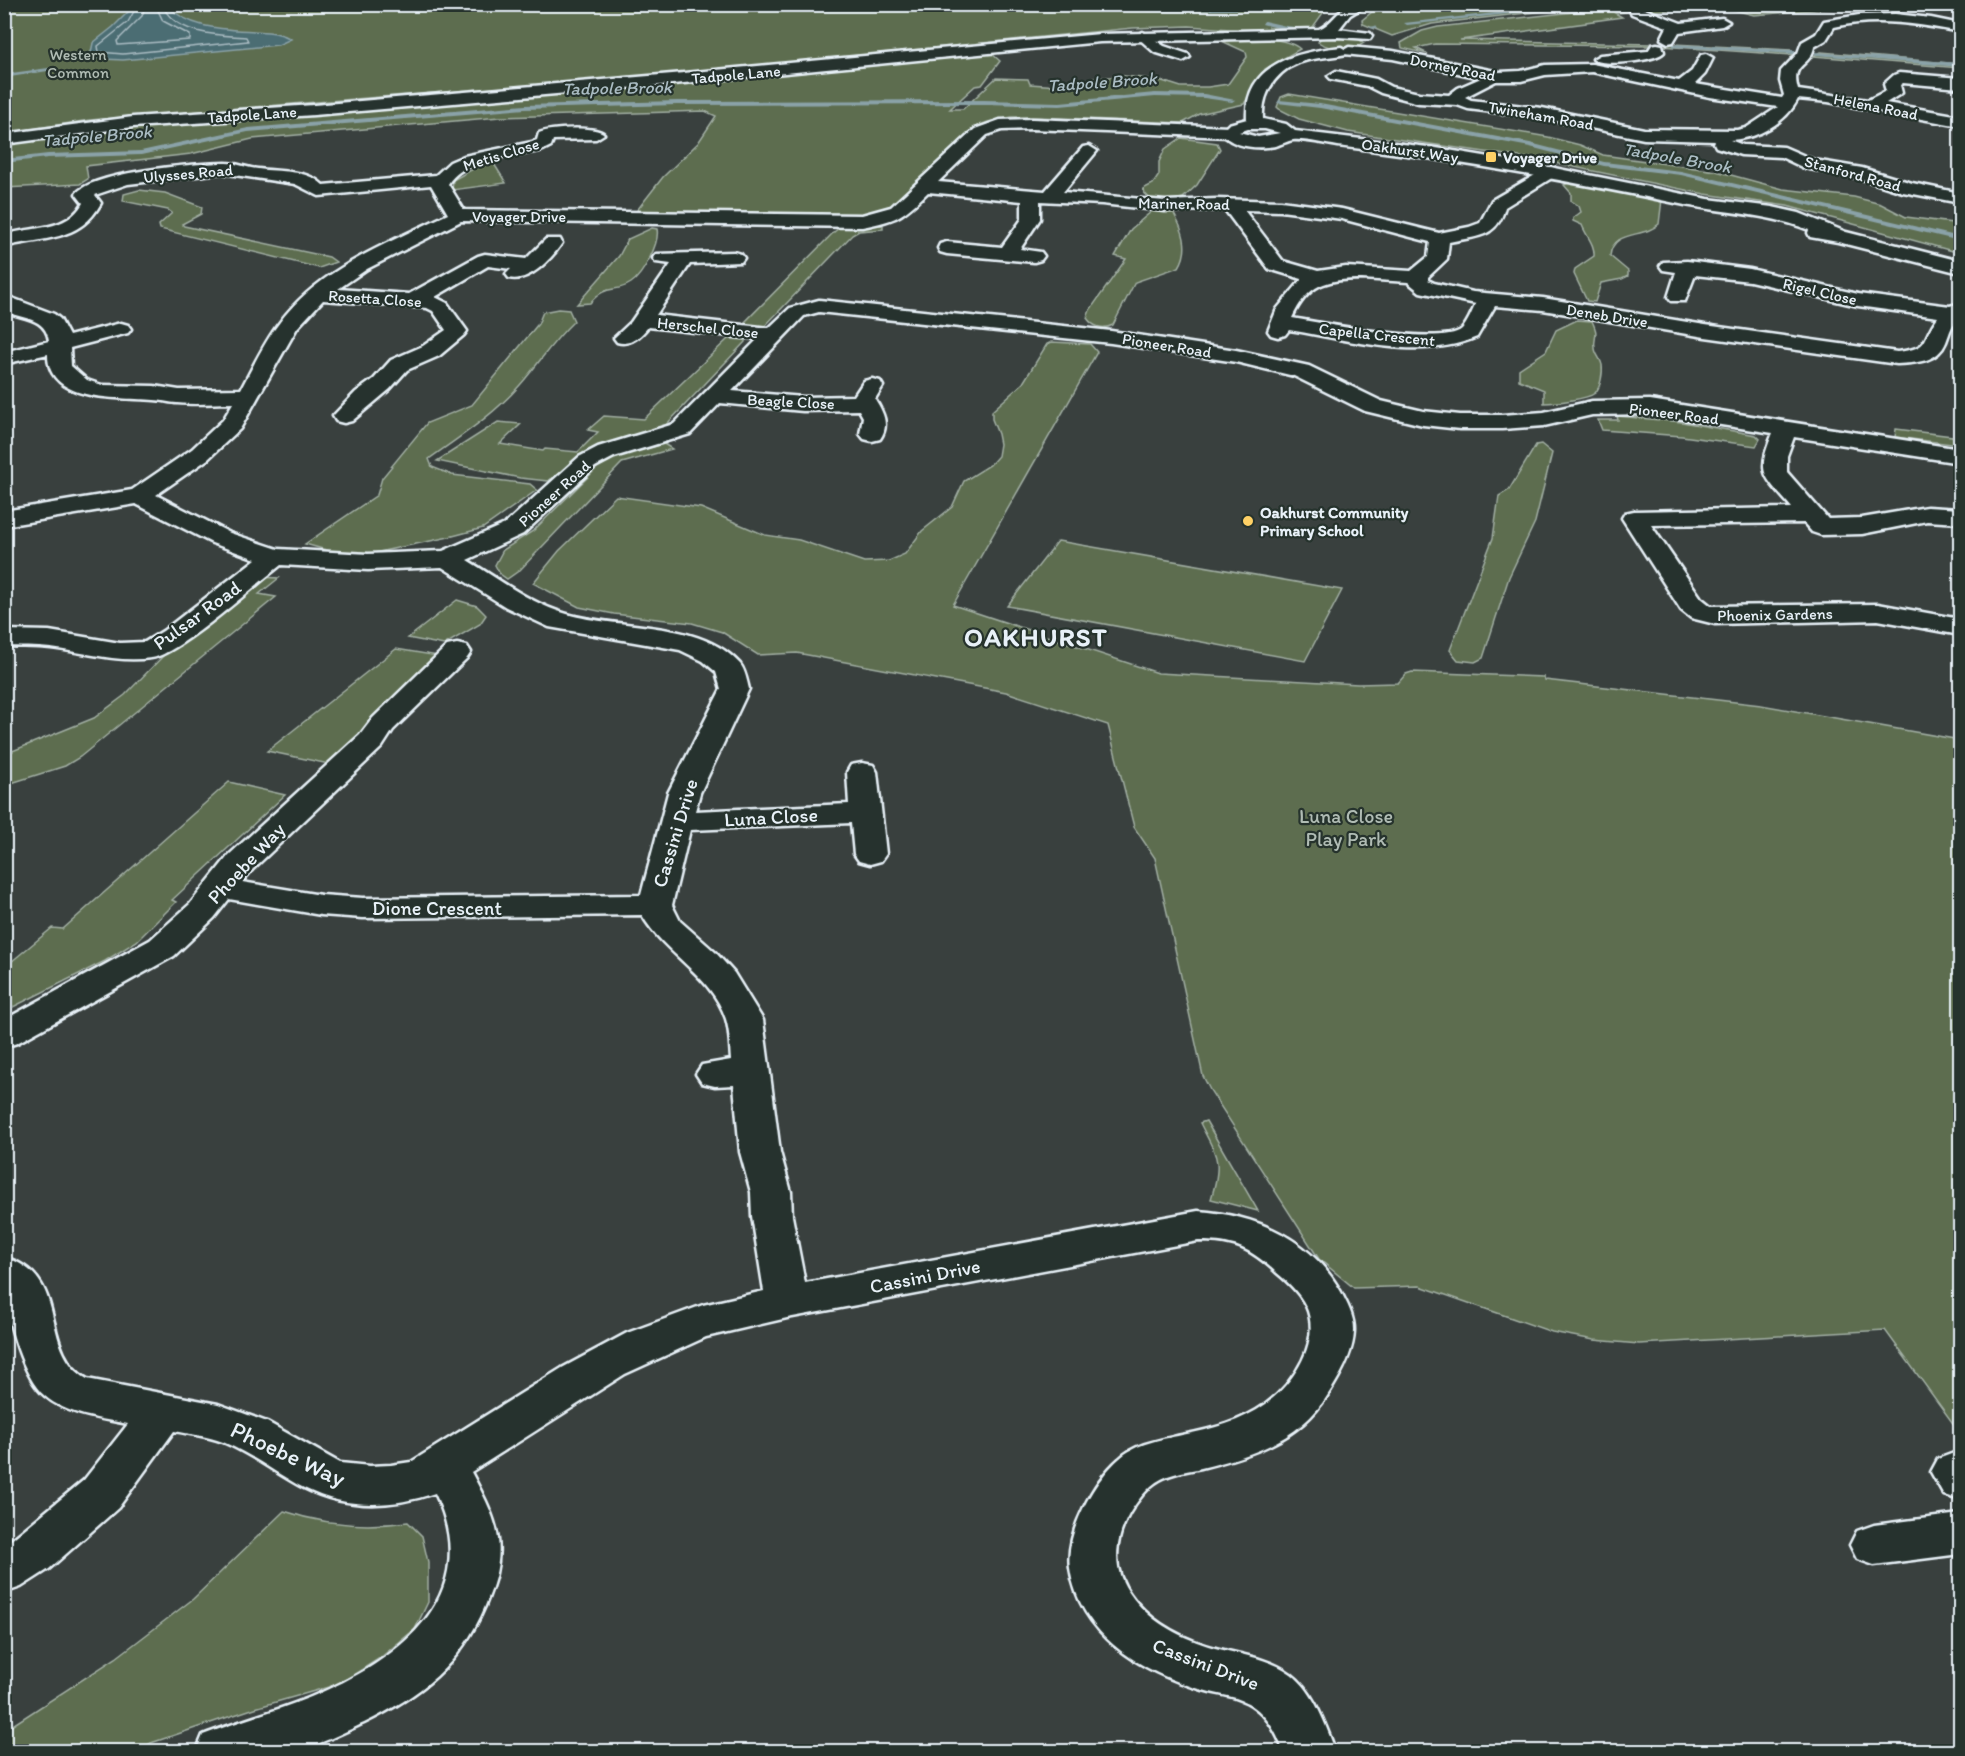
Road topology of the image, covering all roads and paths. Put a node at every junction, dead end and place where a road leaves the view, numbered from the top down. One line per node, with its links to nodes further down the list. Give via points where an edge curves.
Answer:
1 (1362, 4): 4 (street, via 1345,12)
2 (1631, 4): 5 (street, via 1637,12)
3 (1722, 22): 5 (street)
4 (1337, 23): 8 (street); 9 (street)
5 (1679, 27): 15 (street, Dorney Road, via 1670,31 1657,52 1650,55 1591,60)
6 (1960, 28): 20 (street, via 1938,22 1884,19 1830,24 1791,66 1787,77)
7 (1148, 40): 9 (street, Tadpole Lane, via 1254,35); 10 (street); 13 (street, via 1163,51); 29 (street, Tadpole Lane, via 1077,40 695,77 133,122)
8 (1370, 41): 9 (street, Tadpole Lane, via 1338,33); 11 (street); 12 (street, Dorney Road)
9 (1310, 43): 11 (street); 24 (street, via 1272,72 1256,103)
10 (1121, 49)
11 (1346, 51): 12 (street, Dorney Road)
12 (1393, 55): 17 (street, Dorney Road)
13 (1183, 57)
14 (1706, 58): 19 (street, via 1695,77)
15 (1584, 67): 17 (street, Dorney Road, via 1514,77); 19 (street, Dorney Road)
16 (1336, 76): 21 (street, via 1371,82 1419,98)
17 (1493, 76): 21 (street, Twineham Road, via 1455,96)
18 (1960, 82): 22 (street, via 1899,78 1892,84 1894,93)
19 (1681, 86): 20 (street, Dorney Road)
20 (1790, 99): 22 (street, Helena Road, via 1828,97); 28 (street, Twineham Road, via 1781,114 1750,133)
21 (1457, 100): 28 (street, Twineham Road, via 1644,134)
22 (1870, 105): 23 (street, Helena Road)
23 (1960, 121)
24 (1256, 124): 25 (street, Oakhurst Way, via 1240,125); 27 (street, Oakhurst Way, via 1281,127)
25 (1229, 132): 27 (street, Oakhurst Way, via 1254,141); 33 (street, Voyager Drive, via 1032,123 995,126 981,132)
26 (596, 134): 32 (street, Metis Close, via 547,135 545,142 537,146 464,162)
27 (1289, 135): 31 (street, Oakhurst Way)
28 (1713, 136): 36 (street, Stanford Road, via 1736,149 1786,152 1810,164 1862,172 1910,188)
29 (4, 139)
30 (1089, 151): 35 (street)
31 (1549, 172): 39 (street, via 1498,204 1487,226); 48 (street, Oakhurst Way, via 1708,204 1777,227 1839,236)
32 (440, 180): 38 (street); 40 (street, Ulysses Road, via 318,191 308,182 237,168 132,178 88,191 90,209 71,234 25,235)
33 (925, 186): 34 (street, Mariner Road); 38 (street, Voyager Drive, via 895,213 857,221)
34 (1031, 195): 35 (street, Mariner Road); 43 (street, via 1031,219)
35 (1050, 196): 37 (street, Mariner Road, via 1165,206)
36 (1960, 198)
37 (1230, 204): 39 (street, Mariner Road, via 1268,204 1333,213); 49 (street, via 1276,265)
38 (458, 216): 51 (street, Voyager Drive, via 360,265)
39 (1440, 239): 50 (street, via 1437,259)
40 (4, 242)
41 (553, 243): 53 (street, via 522,270 485,260)
42 (947, 248): 43 (street)
43 (1006, 254): 44 (street)
44 (1034, 256)
45 (661, 258): 47 (street)
46 (734, 258): 47 (street)
47 (684, 259): 57 (street, Herschel Close)
48 (1960, 267)
49 (1317, 277): 50 (street); 54 (street, Capella Crescent, via 1293,302 1280,327 1410,341 1450,341 1470,333)
50 (1417, 277): 54 (street, Deneb Drive, via 1419,284 1427,288)
51 (318, 294): 53 (street, Rosetta Close); 63 (street, Voyager Drive, via 291,320)
52 (1678, 297): 56 (street, Rigel Close, via 1679,266 1750,274 1858,300)
53 (414, 300): 65 (street, Rosetta Close, via 440,307 457,331 431,351 399,365)
54 (1488, 300): 56 (street, Deneb Drive, via 1543,304 1897,358 1929,354 1941,326)
55 (7, 306): 61 (street, via 50,321 58,331)
56 (1957, 311)
57 (642, 320): 59 (street, Herschel Close); 60 (street, Herschel Close)
58 (122, 329): 61 (street)
59 (775, 335): 64 (street, Pioneer Road); 66 (street, Pioneer Road, via 797,312 810,307 831,307 1111,337 1236,356 1301,371 1373,406 1434,420 1528,421 1592,408 1640,406)
60 (624, 338)
61 (60, 343): 62 (street); 63 (street, via 61,368 72,380 107,393 180,397)
62 (5, 358)
63 (252, 389): 69 (street, Voyager Drive, via 237,418 218,439)
64 (717, 396): 67 (street, Beagle Close, via 803,404 869,395 874,417); 74 (street, Pioneer Road, via 682,429 599,454 514,529)
65 (344, 416)
66 (1786, 429): 68 (street, Pioneer Road); 70 (street, Phoenix Gardens, via 1775,456 1774,473)
67 (872, 434)
68 (1960, 456)
69 (140, 496): 72 (street); 73 (street, via 221,538)
70 (1810, 515): 71 (street, Phoenix Gardens, via 1821,527 1862,525 1927,514); 75 (street, Phoenix Gardens, via 1634,518 1682,592 1701,612 1731,616 1878,612)
71 (1960, 516)
72 (4, 519)
73 (275, 557): 74 (street, via 368,562); 76 (street, Pulsar Road, via 174,637 151,650 120,651 49,639)
74 (447, 559): 80 (street, Cassini Drive, via 558,621 671,638 723,662 735,689 692,774)
75 (1960, 627)
76 (4, 638)
77 (457, 652): 82 (street, Phoebe Way, via 383,724 371,741 241,862)
78 (862, 772): 79 (street)
79 (866, 813): 80 (street, Luna Close); 81 (street)
80 (676, 821): 83 (street, Cassini Drive)
81 (870, 854)
82 (220, 888): 83 (street, Dione Crescent, via 363,908); 84 (street, Phoebe Way, via 202,911 150,956)
83 (655, 905): 86 (street, Cassini Drive, via 668,927 737,1001 745,1020 732,1073 771,1192)
84 (4, 1035)
85 (4, 1272): 87 (street, Phoebe Way, via 25,1291 46,1361 61,1386 115,1403)
86 (787, 1302): 88 (street, Phoebe Way, via 686,1328 616,1359); 93 (street, Cassini Drive, via 1198,1226 1243,1232 1294,1266 1319,1293 1332,1321 1329,1349 1317,1376 1298,1401 1271,1425 1138,1467 1101,1523 1093,1557 1094,1571 1108,1604 1132,1632 1151,1646 1190,1663 1250,1679 1273,1691 1290,1710)
87 (163, 1411): 88 (street, Phoebe Way, via 228,1425 256,1436 335,1481 358,1486 404,1483 423,1478); 91 (street, via 101,1494 32,1554)
88 (444, 1465): 92 (street, via 473,1532 475,1548 472,1576 458,1618 423,1658 368,1695)
89 (1960, 1534): 90 (street)
90 (1874, 1545)
91 (4, 1572)
92 (222, 1752)
93 (1310, 1752)

